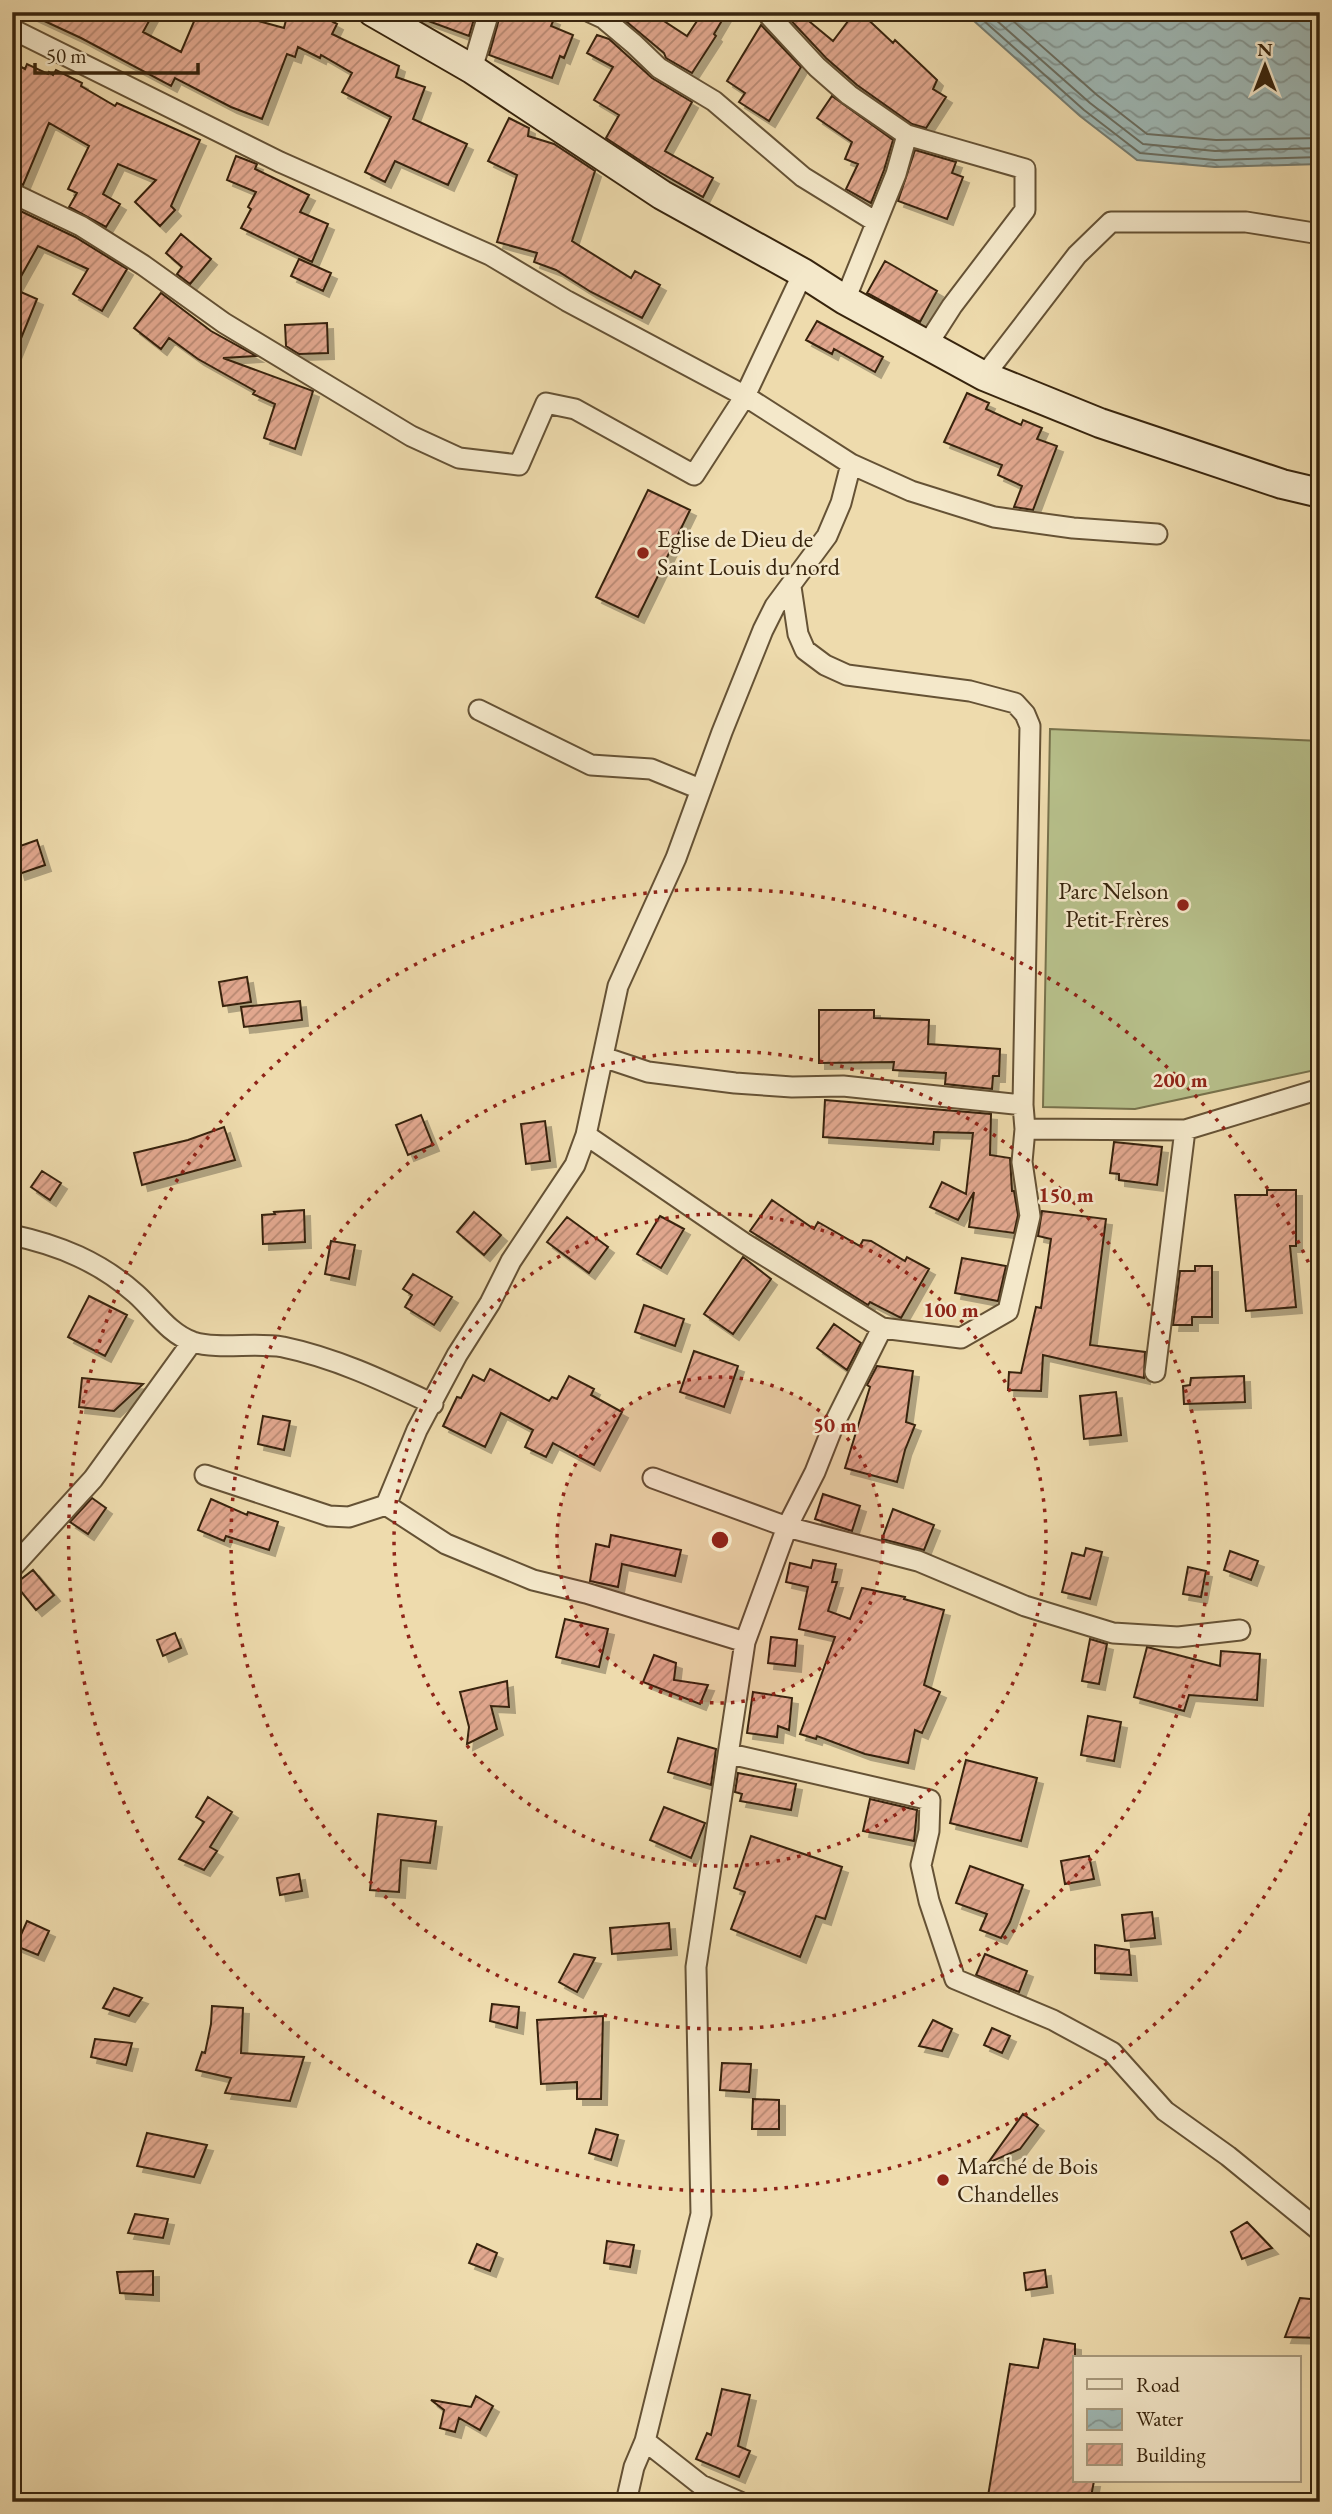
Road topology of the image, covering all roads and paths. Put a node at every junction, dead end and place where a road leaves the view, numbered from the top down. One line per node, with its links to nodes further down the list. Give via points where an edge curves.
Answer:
1 (373, 12): 6 (main road)
2 (489, 12): 6 (street)
3 (590, 12): 9 (street, via 603,18 659,68 715,101 803,177)
4 (766, 12): 7 (street, via 849,95)
5 (12, 29): 15 (street, via 280,162 490,255)
6 (472, 69): 11 (main road, via 662,195)
7 (907, 135): 9 (street); 13 (street, via 1026,169 1026,210)
8 (12, 193): 15 (street, via 81,226 224,323 411,436 459,458 519,465 546,403 575,408 694,475)
9 (876, 222): 12 (street)
10 (1320, 234): 14 (street, via 1246,222 1111,222 1077,255)
11 (803, 273): 12 (main road); 15 (street)
12 (845, 300): 13 (main road)
13 (927, 345): 14 (main road)
14 (984, 376): 17 (main road, via 1100,423)
15 (746, 396): 16 (street)
16 (850, 464): 18 (street, via 911,491 994,517); 19 (street, via 827,536)
17 (1320, 493)
18 (1157, 534)
19 (791, 587): 21 (street, via 763,630); 24 (street, via 798,634 806,650 825,665 847,675 970,691 1015,704 1025,714 1030,726)
20 (479, 710): 21 (street, via 591,765 651,769)
21 (700, 789): 22 (street, via 676,858 618,986)
22 (603, 1057): 24 (street, via 648,1072 735,1083 843,1086); 27 (street)
23 (1320, 1089): 26 (street)
24 (1023, 1105): 25 (street)
25 (1025, 1129): 26 (street); 29 (street, via 1022,1162 1030,1216 1008,1311 961,1338)
26 (1185, 1130): 31 (street)
27 (586, 1135): 29 (street, via 744,1243); 32 (street, via 575,1165 510,1261)
28 (12, 1235): 30 (street, via 74,1252 135,1293 174,1332)
29 (882, 1328): 36 (street)
30 (192, 1342): 32 (street, via 283,1348 356,1368); 37 (street, via 93,1479)
31 (1155, 1372)
32 (433, 1404): 35 (street, via 417,1430)
33 (205, 1475): 35 (street, via 329,1516 349,1517)
34 (653, 1478): 36 (street)
35 (386, 1505): 39 (street, via 446,1544 533,1580)
36 (787, 1527): 38 (street, via 918,1561 1025,1606 1113,1633 1178,1637); 39 (street)
37 (12, 1568)
38 (1240, 1630)
39 (745, 1642): 40 (street)
40 (730, 1754): 41 (street, via 930,1800 921,1865 954,1979 1053,2020 1112,2052 1165,2111); 42 (street, via 696,1967 702,2214)
41 (1320, 2231)
42 (645, 2441): 43 (street); 44 (street, via 701,2485)
43 (626, 2502)
44 (740, 2502)

